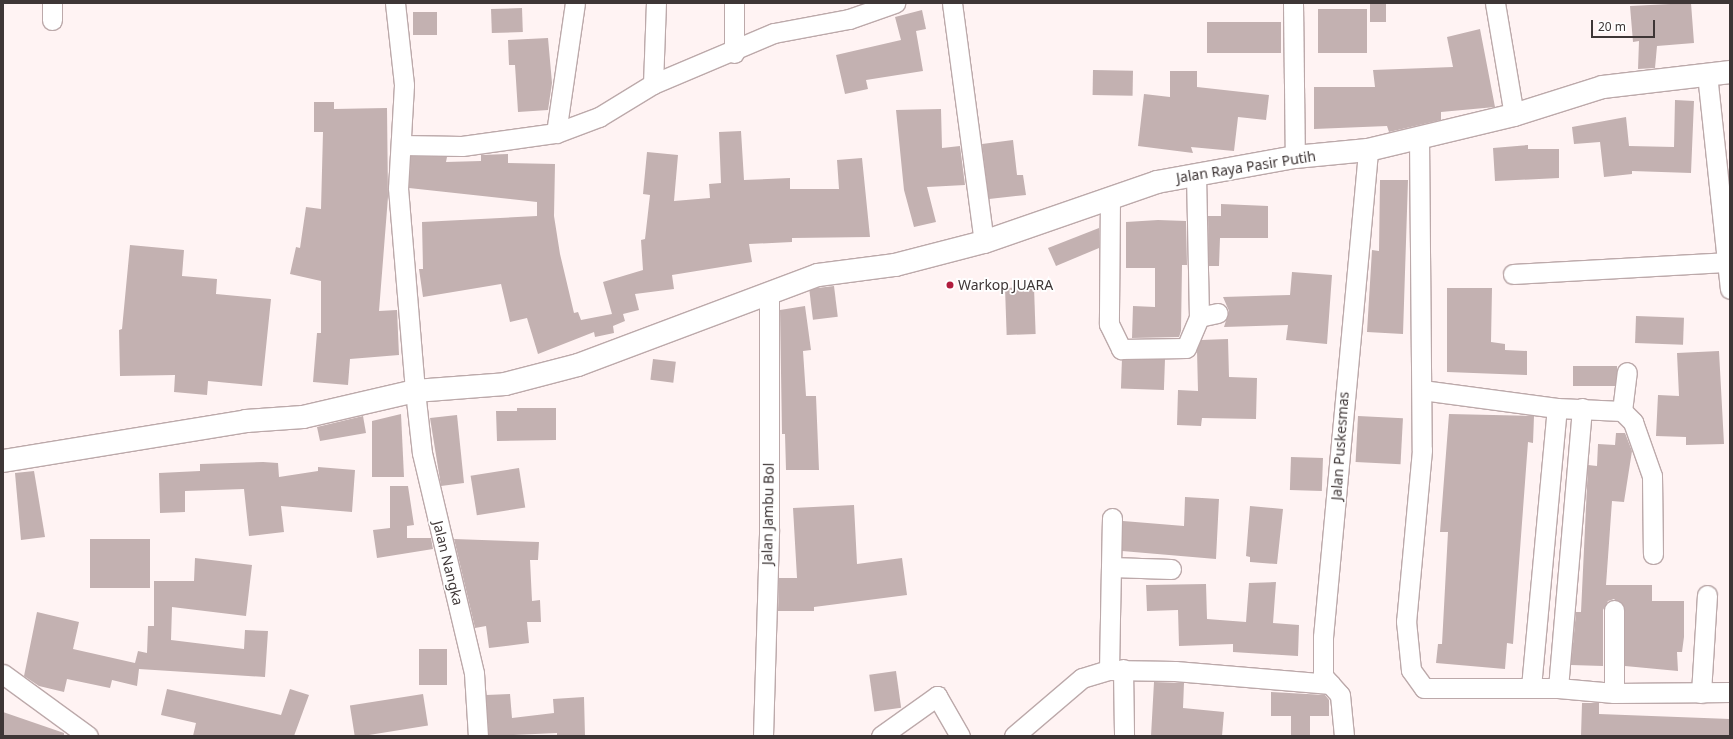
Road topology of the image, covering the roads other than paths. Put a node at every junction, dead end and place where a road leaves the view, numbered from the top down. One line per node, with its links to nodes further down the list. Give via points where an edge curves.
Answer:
1 (395, 3): 16 (street, Jalan Nangka, via 404,85)
2 (575, 3): 14 (street)
3 (656, 3): 12 (street)
4 (734, 3): 9 (street)
5 (895, 3): 9 (street, via 848,19 774,33)
6 (952, 3): 21 (street)
7 (1293, 3): 18 (street)
8 (1495, 3): 13 (street)
9 (734, 53): 12 (street)
10 (1730, 72): 11 (street, Jalan Raya Pasir Putih)
11 (1707, 74): 13 (street, Jalan Raya Pasir Putih, via 1603,87); 22 (street)
12 (653, 84): 14 (street, via 599,117)
13 (1514, 115): 15 (street, Jalan Raya Pasir Putih)
14 (556, 133): 16 (street, via 462,146)
15 (1418, 136): 17 (street, Jalan Raya Pasir Putih); 29 (street)
16 (401, 145): 30 (street, Jalan Nangka, via 398,188)
17 (1368, 150): 18 (street, Jalan Raya Pasir Putih); 43 (street, Jalan Puskesmas, via 1323,637 1323,676)
18 (1295, 157): 19 (street, Jalan Raya Pasir Putih)
19 (1196, 174): 20 (street, Jalan Raya Pasir Putih); 27 (street)
20 (1110, 197): 21 (street, Jalan Raya Pasir Putih); 27 (street, via 1110,324 1121,349 1186,348)
21 (984, 242): 25 (street, Jalan Raya Pasir Putih, via 895,265 818,275)
22 (1725, 262): 23 (street); 24 (street)
23 (1513, 274)
24 (1730, 289)
25 (769, 293): 30 (street, Jalan Raya Pasir Putih, via 578,365 505,384); 51 (street, Jalan Jambu Bol, via 769,529)
26 (1218, 313): 27 (street)
27 (1199, 317)
28 (1627, 372): 33 (street)
29 (1422, 390): 31 (street); 44 (street, via 1422,450 1406,621 1411,670 1424,688)
30 (415, 391): 34 (street, Jalan Raya Pasir Putih, via 303,417 246,421); 50 (street, Jalan Nangka, via 422,452 474,673)
31 (1557, 408): 32 (street); 44 (street)
32 (1582, 408): 33 (street); 45 (street)
33 (1622, 411): 36 (street, via 1633,422 1652,476)
34 (3, 461)
35 (1112, 518): 37 (street)
36 (1653, 554)
37 (1110, 567): 38 (street); 41 (street)
38 (1171, 570)
39 (1707, 595): 48 (street)
40 (1614, 610): 47 (street)
41 (1116, 670): 43 (street); 54 (street, via 1082,678); 55 (street)
42 (3, 674): 49 (street)
43 (1330, 684): 56 (street, Jalan Puskesmas, via 1340,695)
44 (1531, 687): 45 (street)
45 (1558, 688): 47 (street)
46 (1730, 692): 48 (street)
47 (1614, 693): 48 (street)
48 (1701, 693)
49 (88, 736)
50 (478, 736)
51 (763, 736)
52 (881, 736): 53 (street, via 937,696)
53 (960, 736)
54 (1014, 736)
55 (1124, 736)
56 (1344, 736)

